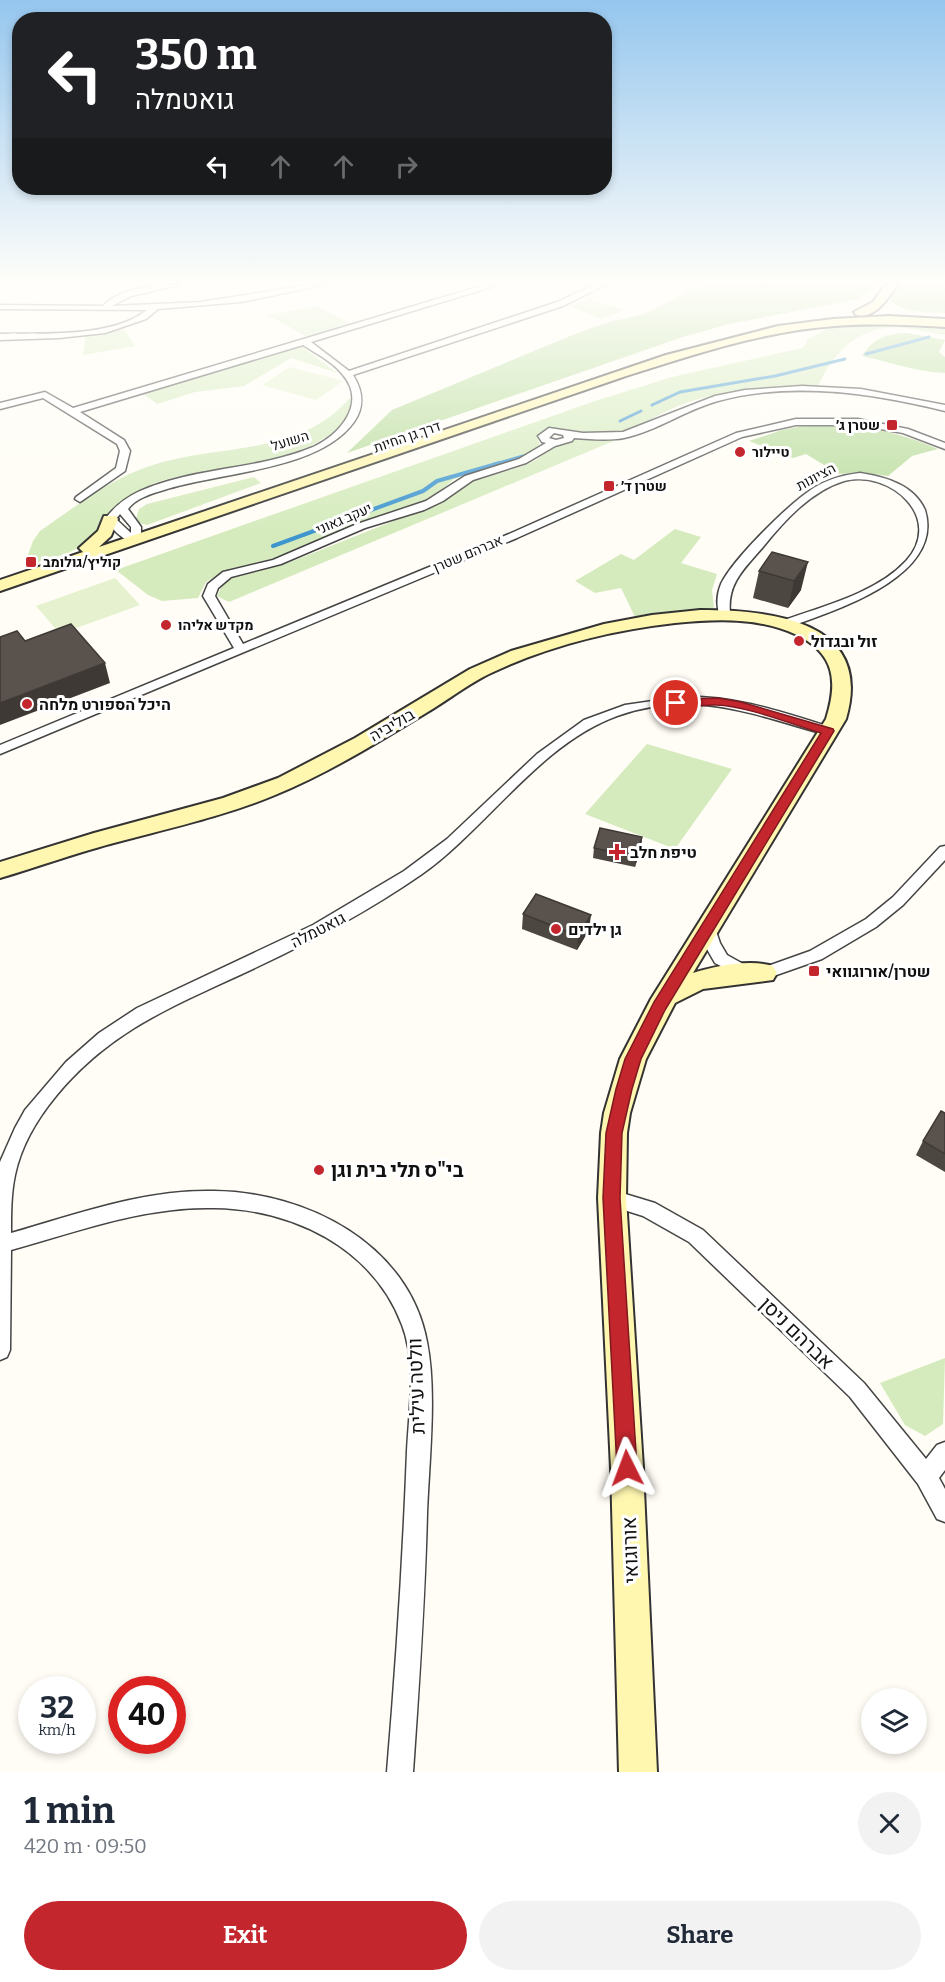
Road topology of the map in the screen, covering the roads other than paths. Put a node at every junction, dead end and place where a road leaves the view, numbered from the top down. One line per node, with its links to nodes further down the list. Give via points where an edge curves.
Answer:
1 (221, 368): 9 (street)
2 (339, 368): 6 (street)
3 (367, 368): 6 (street)
4 (610, 368): 14 (main road, דרך גן החיות)
5 (645, 368): 14 (main road, דרך גן החיות)
6 (348, 374): 12 (street, השועל, via 359,403 351,419 331,441 288,459 201,476)
7 (0, 406): 9 (street, via 45,395)
8 (945, 408): 20 (street, יעקב גאוני, via 850,391 750,392 703,402 622,435 569,435 565,442 552,443 534,458 470,477 426,504 216,581 210,588 212,605)
9 (72, 411): 11 (street, via 121,442 125,451 121,469)
10 (945, 446): 20 (street, אברהם שטרן, via 905,431 858,422 796,422 757,429)
11 (80, 499)
12 (129, 500): 13 (street, השועל); 14 (street, via 122,508 132,521)
13 (110, 519): 14 (street); 15 (main road, via 105,533)
14 (133, 535): 15 (main road, דרך גן החיות); 17 (main road, דרך גן החיות)
15 (87, 548): 16 (main road, דרך גן החיות)
16 (0, 577)
17 (0, 586)
18 (724, 613): 19 (main road, בוליביה); 19 (street, הציונות, via 723,591 730,579 775,525 801,502 850,477 878,479 904,489 928,520 929,529 918,554 874,587); 24 (main road, בוליביה, via 624,626 541,646 482,670 343,754 266,791)
19 (788, 623): 21 (main road, אורוגואי, via 828,647 841,671 842,702)
20 (241, 650): 22 (street, אברהם שטרן)
21 (828, 731): 25 (main road, אורוגואי); 29 (street, גואטמלה, via 737,704 693,701 611,713 578,730 449,845 397,884 332,924 130,1020 87,1051 39,1102 13,1148 2,1194)
22 (0, 750)
23 (945, 851): 26 (street, via 898,901 871,923 816,955)
24 (0, 870)
25 (708, 926): 26 (street, via 712,944 722,959 742,970); 27 (main road, אורוגואי)
26 (765, 973): 27 (main road, via 697,980)
27 (665, 997): 28 (main road, אורוגואי, via 633,1059 617,1113)
28 (612, 1198): 32 (street, אברהם ניסן, via 648,1209 696,1236 857,1390); 35 (main road, אורוגואי)
29 (2, 1244): 30 (street, גואטמלה); 34 (street, וולטה עילית, via 128,1210 176,1202 244,1200 301,1214 356,1246 383,1271 414,1328 420,1372 416,1558)
30 (0, 1350)
31 (945, 1452): 32 (street)
32 (926, 1476): 33 (street, אברהם ניסן)
33 (945, 1511)
34 (400, 1772)
35 (638, 1772)

